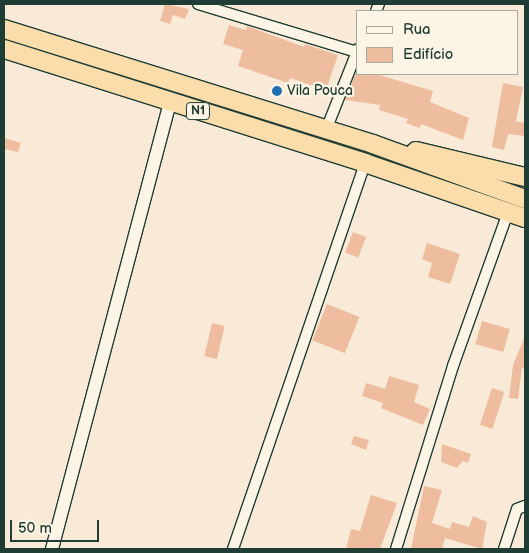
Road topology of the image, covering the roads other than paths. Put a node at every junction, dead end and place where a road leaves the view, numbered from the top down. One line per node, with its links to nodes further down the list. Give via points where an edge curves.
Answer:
1 (198, 4): 4 (street)
2 (4, 30): 6 (highway, N1)
3 (4, 49): 5 (highway, N1)
4 (356, 50): 6 (street)
5 (170, 102): 8 (highway, N1); 14 (street)
6 (326, 130): 7 (highway, N1)
7 (373, 144): 9 (highway, via 445,156); 10 (highway, N1)
8 (365, 163): 11 (highway, N1); 15 (street)
9 (525, 177)
10 (525, 199)
11 (508, 212): 12 (highway, N1); 16 (street, via 453,366)
12 (525, 218)
13 (525, 506): 17 (street, via 517,510)
14 (52, 549)
15 (233, 549)
16 (396, 549)
17 (504, 549)

